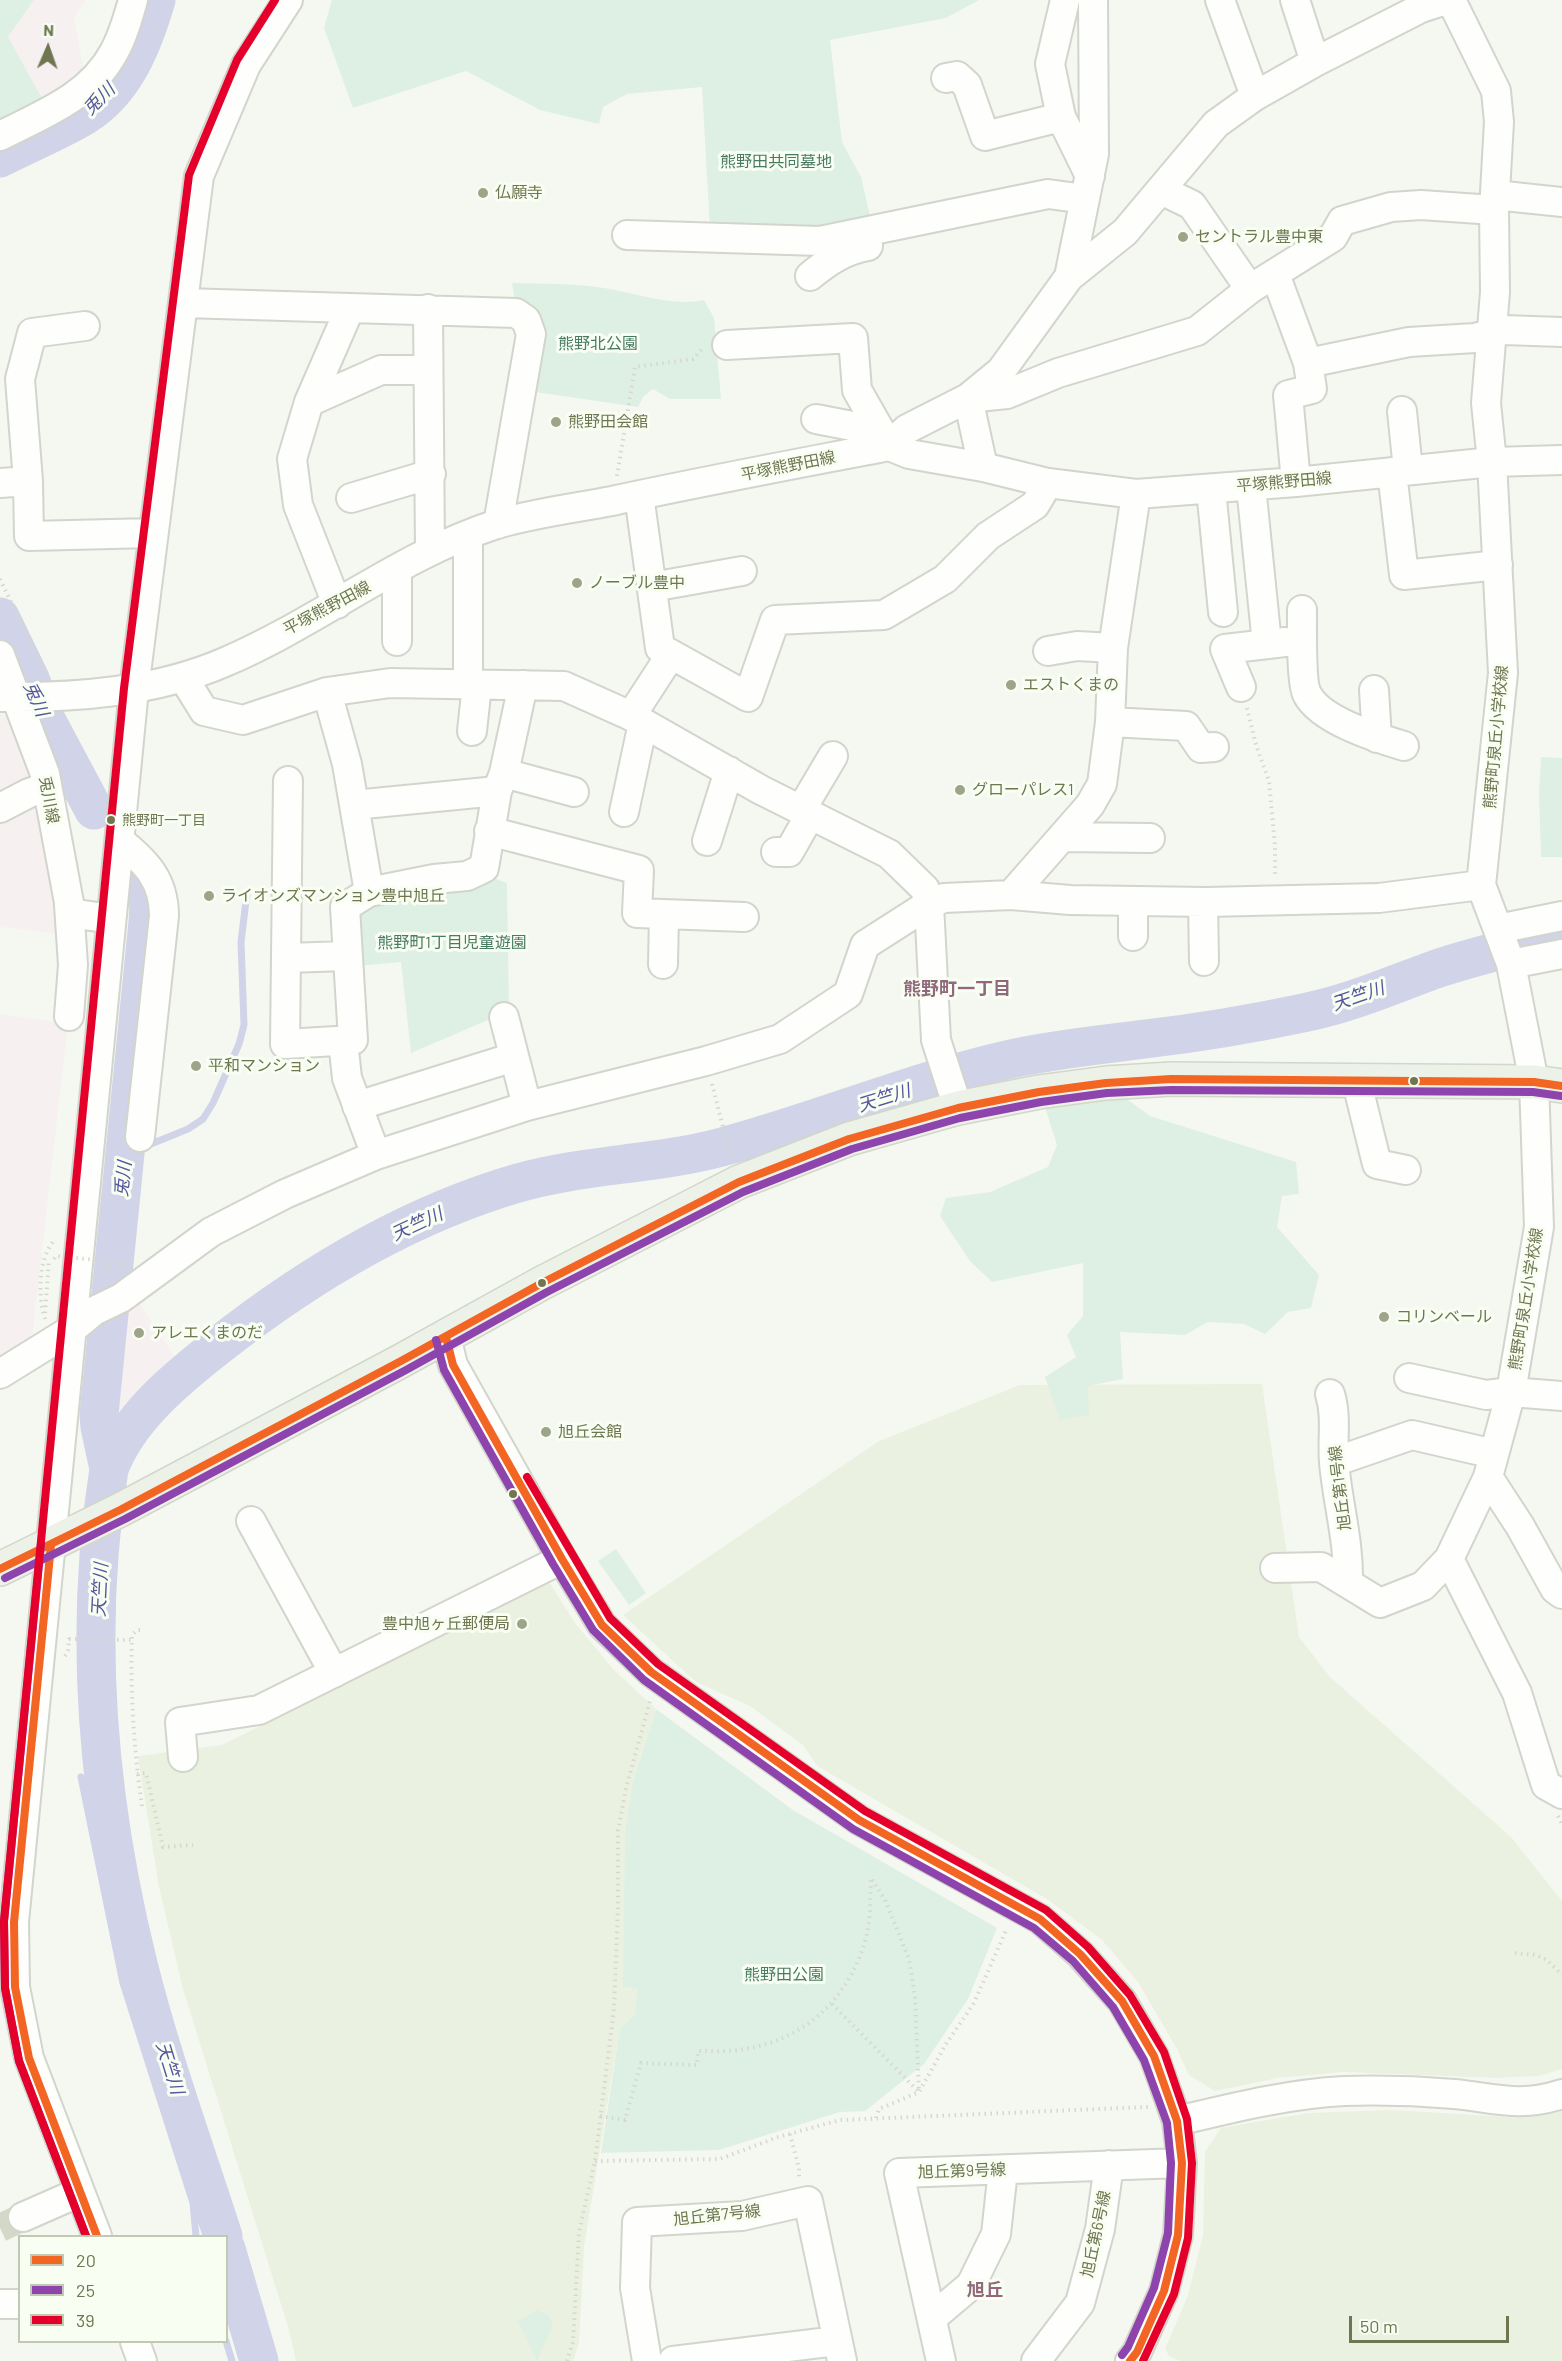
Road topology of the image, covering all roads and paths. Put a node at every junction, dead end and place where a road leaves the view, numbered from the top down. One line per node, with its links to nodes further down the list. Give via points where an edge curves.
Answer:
1 (133, 0): 12 (street, via 113,53 96,77 68,102)
2 (288, 0): 23 (street, via 246,65 200,176)
3 (1065, 0): 11 (street, via 1050,64)
4 (1093, 0): 13 (street, via 1094,154)
5 (1220, 0): 10 (street)
6 (1295, 0): 8 (street)
7 (1434, 2): 8 (street); 15 (street, 熊野町泉丘小学校線, via 1496,91 1499,122)
8 (1316, 62): 10 (street)
9 (946, 78): 11 (street, via 957,76 967,85 985,136)
10 (1255, 96): 14 (street, via 1216,124)
11 (1061, 117): 13 (street)
12 (0, 136)
13 (1087, 188): 17 (street); 21 (street)
14 (1161, 190): 21 (street, via 1125,232); 22 (street, via 1192,205)
15 (1495, 202): 16 (street); 19 (street, via 1391,207 1342,221 1334,237); 28 (street, 熊野町泉丘小学校線)
16 (1562, 202)
17 (896, 225): 18 (street, via 820,241); 20 (street, via 886,242 853,249 828,261)
18 (627, 235)
19 (1275, 274): 22 (street); 30 (street)
20 (810, 276)
21 (1069, 277): 32 (street, via 1000,370)
22 (1250, 289): 32 (street, via 1197,331 1058,373 1007,394)
23 (184, 303): 24 (street); 52 (street)
24 (350, 308): 25 (street); 33 (street)
25 (428, 309): 31 (street); 51 (street, via 516,313 526,320 531,334)
26 (85, 326): 42 (street, via 32,333 20,379)
27 (1562, 332): 28 (street)
28 (1491, 333): 30 (street, via 1475,338 1409,342); 38 (street, 熊野町泉丘小学校線, via 1486,403)
29 (727, 345): 36 (street, via 853,338 857,390); 50 (path, via 704,347 693,359 635,367)
30 (1308, 363): 43 (street, via 1312,389 1288,395)
31 (428, 370): 33 (street, via 381,370); 41 (street)
32 (968, 398): 36 (street); 39 (street)
33 (309, 402): 60 (street, via 292,459 298,505)
34 (1402, 411): 40 (street)
35 (816, 419): 36 (street)
36 (883, 439): 39 (street, 平塚熊野田線, via 909,454); 50 (street, 平塚熊野田線)
37 (1562, 460): 38 (street, 平塚熊野田線)
38 (1492, 462): 40 (street, 平塚熊野田線); 55 (street, 熊野町泉丘小学校線)
39 (983, 467): 45 (street, 平塚熊野田線)
40 (1400, 471): 43 (street, 平塚熊野田線); 55 (street, via 1404,575)
41 (430, 474): 49 (street); 54 (street)
42 (28, 481): 44 (street); 52 (street, via 29,536)
43 (1296, 482): 46 (street, 平塚熊野田線)
44 (0, 483)
45 (1047, 483): 48 (street, 平塚熊野田線); 69 (street, via 1035,506 988,536 945,579 884,615 775,620 748,697)
46 (1251, 486): 47 (street, 平塚熊野田線); 65 (street)
47 (1211, 489): 48 (street, 平塚熊野田線); 62 (street)
48 (1136, 494): 66 (street)
49 (351, 498)
50 (626, 498): 51 (street, 平塚熊野田線); 59 (street)
51 (498, 524): 53 (street, 平塚熊野田線)
52 (153, 533): 74 (street)
53 (468, 536): 54 (street, 平塚熊野田線); 71 (street)
54 (430, 551): 56 (street, 平塚熊野田線)
55 (1498, 565): 98 (street, 熊野町泉丘小学校線, via 1503,673)
56 (397, 570): 60 (street, 平塚熊野田線); 64 (street)
57 (741, 571): 59 (street)
58 (0, 579): 77 (path)
59 (652, 587): 69 (street, via 660,648)
60 (337, 604): 70 (street, 平塚熊野田線, via 226,662)
61 (1302, 610): 63 (street)
62 (1223, 612)
63 (1302, 640): 65 (street); 75 (street, via 1306,693 1322,709 1352,728 1391,742)
64 (397, 641)
65 (1267, 644): 73 (street, via 1225,649)
66 (1113, 648): 67 (street, via 1077,646); 79 (street)
67 (1048, 651)
68 (0, 655): 77 (street, 兎川線)
69 (670, 656): 78 (street)
70 (183, 677): 74 (street, 平塚熊野田線); 76 (street, via 204,711 243,720)
71 (472, 684): 72 (street); 76 (street, via 390,682); 80 (street)
72 (523, 685): 78 (street, via 564,686); 85 (street)
73 (1241, 687): 102 (path, via 1269,781)
74 (134, 689): 77 (street, 平塚熊野田線); 95 (street)
75 (1374, 690)
76 (327, 692): 88 (street)
77 (29, 696): 86 (street, 兎川線, via 34,741)
78 (637, 719): 83 (street); 90 (street)
79 (1110, 722): 81 (street, via 1186,726 1202,748); 93 (street, via 1102,784 1090,805)
80 (472, 731)
81 (1215, 747)
82 (833, 756): 91 (street)
83 (729, 771): 91 (street); 96 (street)
84 (288, 781): 114 (street)
85 (501, 782): 87 (street); 88 (street); 92 (street)
86 (47, 787): 89 (street); 105 (street, 兎川線)
87 (573, 792)
88 (354, 805): 99 (street)
89 (0, 808)
90 (624, 812)
91 (805, 812): 97 (street, via 789,852); 104 (street, via 889,854 925,890)
92 (489, 831): 99 (street, via 484,868 467,876); 106 (street, via 639,870 637,913)
93 (1062, 837): 94 (street); 100 (street)
94 (1150, 838)
95 (120, 841): 109 (street); 127 (street, via 149,869 164,902)
96 (707, 841)
97 (776, 852)
98 (1481, 885): 102 (street, via 1379,898); 111 (street, 熊野町泉丘小学校線)
99 (369, 892): 113 (street, via 345,907)
100 (1011, 895): 101 (street); 104 (street, via 944,898)
101 (1133, 901): 103 (street); 110 (street)
102 (1275, 901): 103 (street)
103 (1203, 902): 115 (street)
104 (929, 904): 121 (street, via 865,945 848,994 780,1039); 124 (street, via 936,1040)
105 (69, 905): 109 (street, via 77,914); 117 (street, 兎川線, via 73,957)
106 (664, 914): 108 (street); 116 (street)
107 (1562, 916): 111 (street)
108 (744, 917)
109 (111, 919): 136 (street)
110 (1132, 936)
111 (1505, 947): 112 (street); 123 (street, 熊野町泉丘小学校線)
112 (1562, 954)
113 (347, 956): 114 (street); 119 (street, via 353,1040)
114 (286, 958): 119 (street, via 285,1044)
115 (1204, 961)
116 (663, 964)
117 (69, 1016)
118 (504, 1017): 120 (street)
119 (343, 1041): 125 (street, via 347,1078)
120 (514, 1057): 125 (street); 126 (street)
121 (706, 1061): 126 (street); 129 (path)
122 (1356, 1079): 123 (main road); 124 (main road, via 1171,1079); 130 (street, via 1377,1164)
123 (1548, 1084): 131 (street, 熊野町泉丘小学校線)
124 (955, 1100): 137 (main road, via 749,1177)
125 (357, 1106): 128 (street)
126 (527, 1106): 128 (street)
127 (140, 1137)
128 (376, 1155): 136 (street, via 210,1232)
129 (731, 1158)
130 (1406, 1170)
131 (1550, 1227): 140 (street, 熊野町泉丘小学校線)
132 (52, 1242): 133 (path, bridge, via 45,1252 40,1302 45,1320 45,1297 52,1259 56,1256)
133 (123, 1262)
134 (104, 1267): 135 (path)
135 (122, 1268)
136 (72, 1330): 138 (street); 146 (street)
137 (446, 1337): 146 (main road); 147 (street, via 453,1365)
138 (0, 1374)
139 (1409, 1378): 140 (street, via 1486,1395)
140 (1511, 1392): 142 (street); 144 (street, 熊野町泉丘小学校線)
141 (1330, 1394): 143 (street, 旭丘第1号線, via 1334,1408)
142 (1562, 1396)
143 (1334, 1462): 144 (street, via 1412,1435); 151 (street, 旭丘第1号線, via 1349,1554)
144 (1491, 1466): 148 (street, 熊野町泉丘小学校線); 152 (street, via 1555,1590)
145 (251, 1521): 156 (street)
146 (64, 1538): 150 (main road); 178 (street, via 14,1922 15,1987 29,2058)
147 (562, 1559): 156 (street); 172 (street, via 602,1625 651,1672 859,1820 1040,1919 1080,1954 1122,2001 1154,2056)
148 (1449, 1559): 151 (street, 熊野町泉丘小学校線, via 1423,1586 1380,1603); 160 (street, via 1517,1693 1546,1785)
149 (1275, 1568): 151 (street, via 1321,1567)
150 (0, 1569)
151 (1348, 1583)
152 (1562, 1594)
153 (140, 1630): 154 (path, via 132,1635)
154 (132, 1640): 155 (path, via 70,1638); 159 (path)
155 (69, 1647)
156 (334, 1673): 158 (street, via 259,1710 180,1722)
157 (651, 1696): 170 (path, via 618,1831 614,2009)
158 (183, 1757)
159 (137, 1774): 161 (path); 162 (path, via 146,1773 164,1848)
160 (1562, 1794)
161 (142, 1806)
162 (193, 1845)
163 (1009, 1923): 167 (path, via 974,2003)
164 (1515, 1953): 165 (path, via 1547,1960)
165 (1562, 1975)
166 (832, 2004): 167 (path); 167 (path, via 857,1965 868,1932 871,1878 885,1900 909,1959 915,1997); 170 (path, via 784,2039 744,2050 698,2051 697,2065 642,2063 625,2120)
167 (919, 2092): 171 (path, via 879,2109)
168 (1562, 2094): 172 (street, via 1543,2100 1503,2102 1489,2097 1430,2092 1343,2091 1267,2100)
169 (1149, 2107): 171 (path)
170 (600, 2116): 174 (path)
171 (876, 2118): 173 (path, via 840,2120)
172 (1177, 2121): 175 (street)
173 (790, 2134): 174 (path, via 720,2159); 179 (path, via 799,2168)
174 (595, 2161): 189 (path, via 579,2232 573,2342)
175 (1182, 2163): 176 (street); 187 (street, via 1178,2235 1164,2291)
176 (1109, 2165): 177 (street, 旭丘第9号線); 193 (street, 旭丘第6号線, via 1100,2229 1080,2303)
177 (1003, 2170): 184 (street, via 996,2234 971,2285); 184 (street, 旭丘第9号線, via 899,2173)
178 (80, 2193): 180 (street); 181 (street)
179 (799, 2203): 186 (street, via 808,2201); 190 (street, 旭丘第7号線, via 742,2216 637,2222 635,2288)
180 (23, 2217)
181 (97, 2235)
182 (0, 2304): 183 (street)
183 (18, 2304)
184 (932, 2318): 192 (street, 旭丘第9号線)
185 (135, 2343): 188 (street)
186 (840, 2351): 191 (street)
187 (1138, 2358)
188 (142, 2361)
189 (567, 2361)
190 (647, 2361)
191 (674, 2361)
192 (941, 2361)
193 (1036, 2361)

